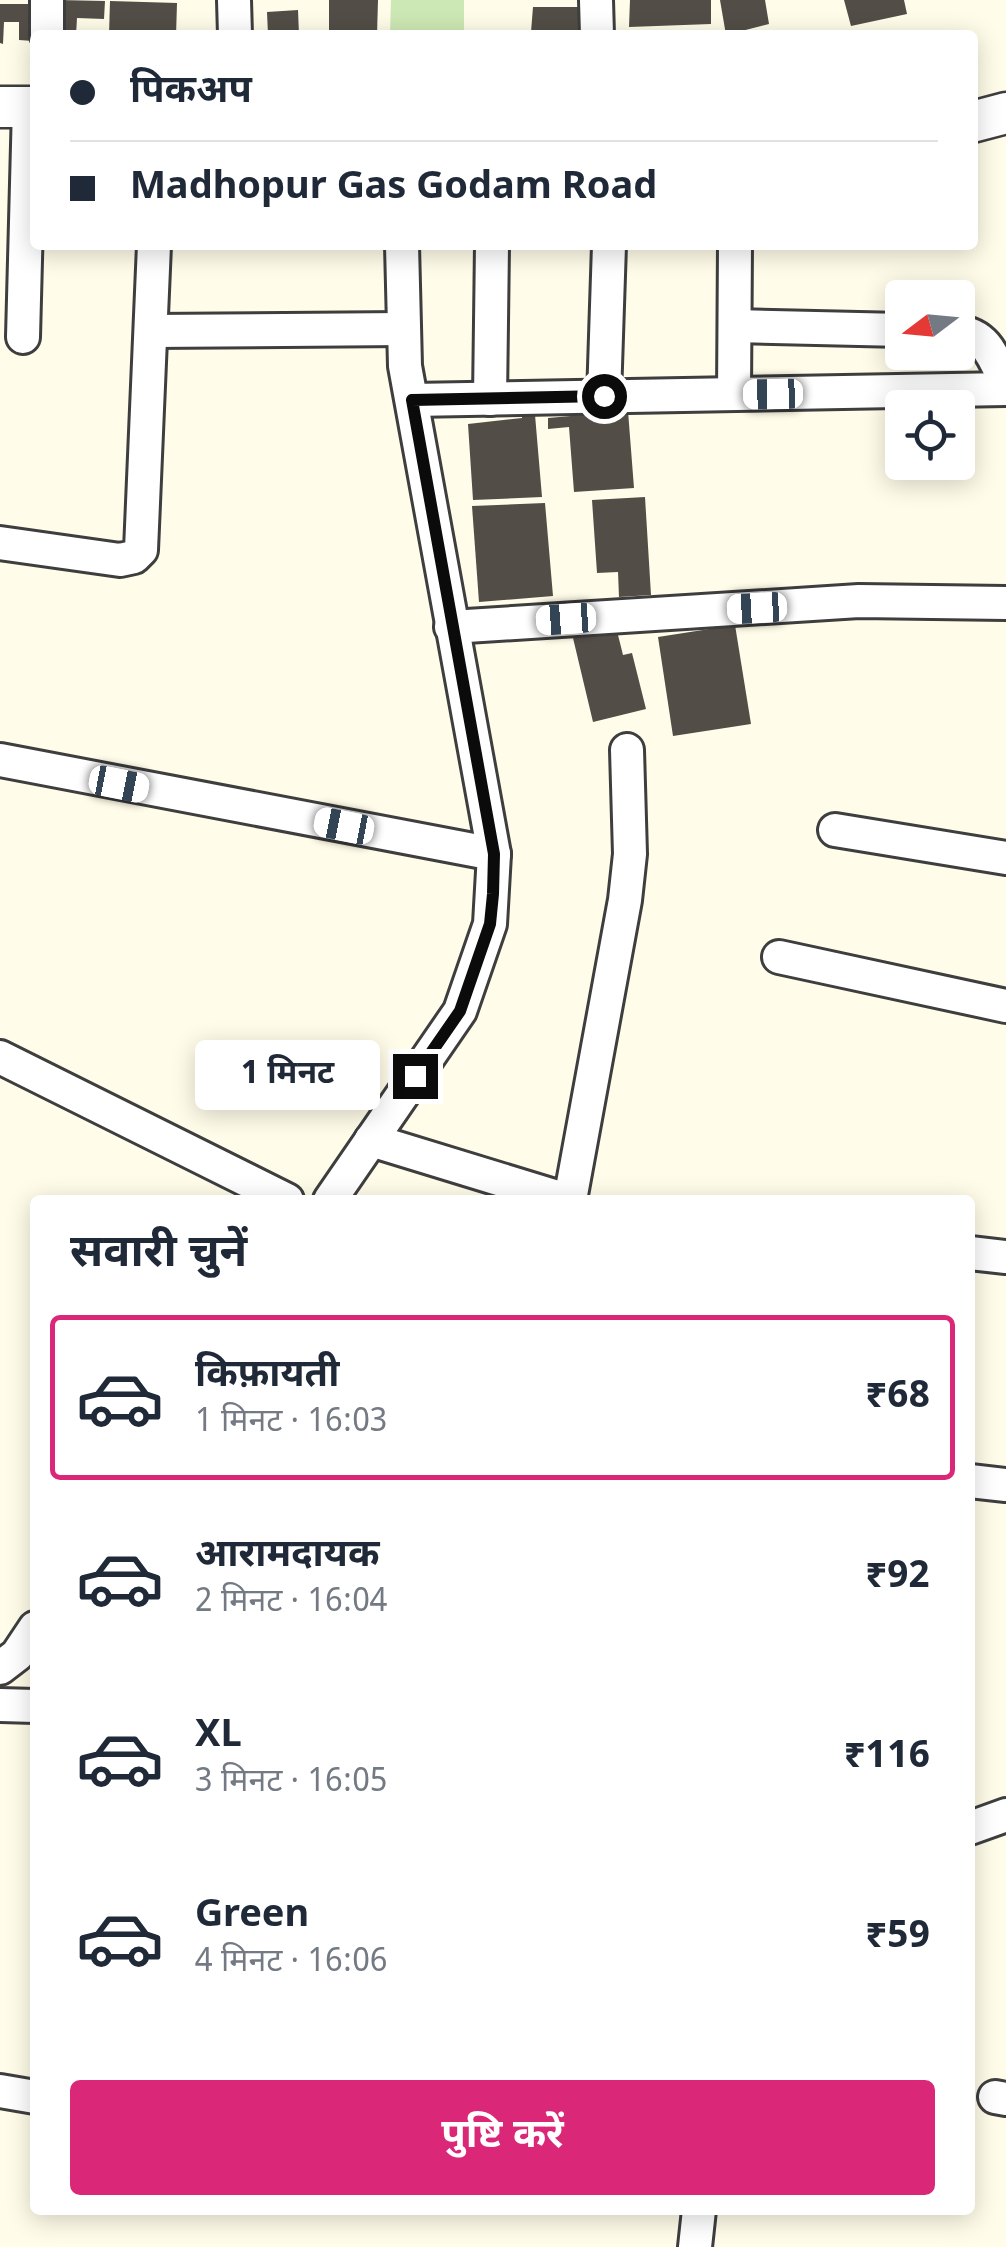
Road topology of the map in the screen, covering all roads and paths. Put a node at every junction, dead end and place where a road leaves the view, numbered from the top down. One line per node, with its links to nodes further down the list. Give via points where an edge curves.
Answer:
1 (47, 0): 4 (street)
2 (234, 0): 5 (street)
3 (596, 0): 6 (street)
4 (47, 30)
5 (236, 30)
6 (596, 30)
7 (21, 107): 20 (street)
8 (1006, 113): 9 (street)
9 (978, 120)
10 (154, 250): 18 (street)
11 (402, 250): 16 (street)
12 (492, 250): 24 (street)
13 (609, 250): 23 (street)
14 (735, 250): 15 (street)
15 (735, 326): 17 (street); 22 (street)
16 (404, 329): 18 (street); 25 (street)
17 (885, 330)
18 (151, 331): 26 (street, via 141,550 120,560)
19 (975, 336): 21 (street, via 988,346)
20 (23, 337)
21 (1006, 386): 22 (street)
22 (734, 394): 23 (street)
23 (604, 396): 24 (street)
24 (490, 399): 25 (street)
25 (412, 400): 28 (street)
26 (0, 543)
27 (1006, 603): 28 (street, via 859,601)
28 (452, 626): 32 (street)
29 (626, 750): 41 (street, via 630,854)
30 (0, 760): 32 (street)
31 (835, 830): 33 (street)
32 (494, 854): 37 (street, via 490,924 460,1011)
33 (1006, 858)
34 (779, 957): 35 (street)
35 (1006, 1006)
36 (0, 1057): 38 (street)
37 (371, 1140): 39 (street); 40 (street)
38 (276, 1195)
39 (333, 1195)
40 (552, 1195)
41 (570, 1195)
42 (975, 1253): 43 (street)
43 (1006, 1256)
44 (975, 1481): 45 (street)
45 (1006, 1484)
46 (30, 1636): 47 (street)
47 (0, 1668)
48 (0, 1705): 49 (street)
49 (30, 1706)
50 (1006, 1815): 51 (street)
51 (975, 1826)
52 (0, 2091): 53 (street)
53 (30, 2096)
54 (698, 2215): 55 (street)
55 (695, 2247)

